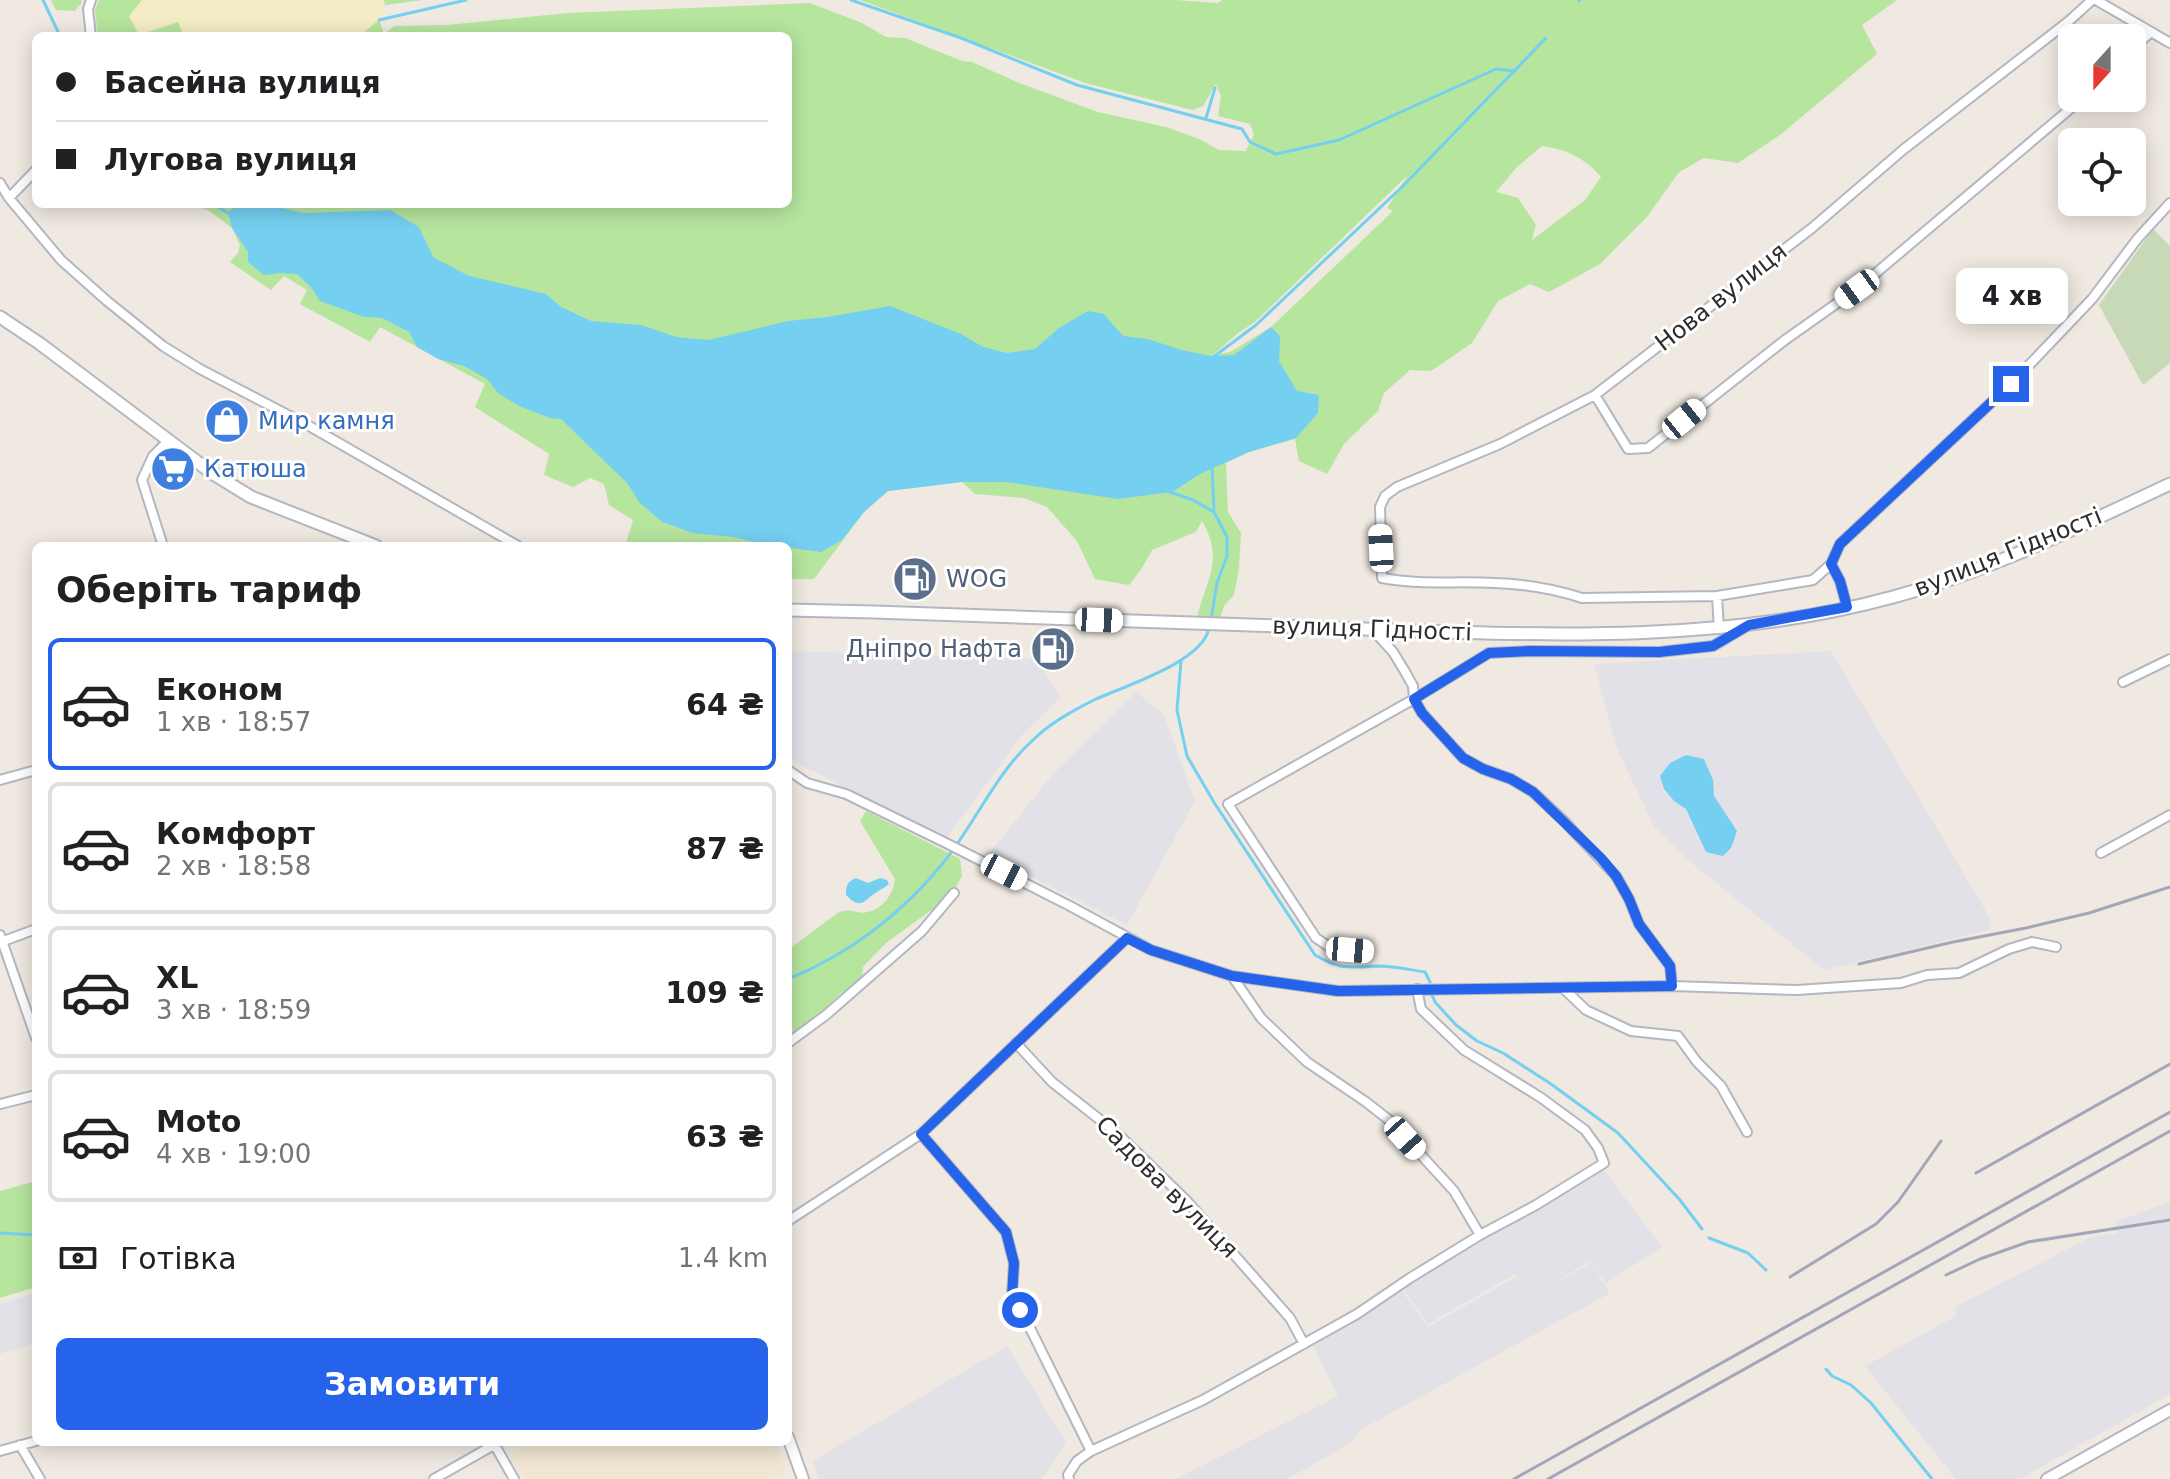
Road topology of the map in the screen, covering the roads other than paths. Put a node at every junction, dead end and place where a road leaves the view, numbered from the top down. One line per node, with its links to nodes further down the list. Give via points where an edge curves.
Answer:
1 (91, 0): 3 (street)
2 (2094, 0): 4 (street); 13 (street, Нова вулиця)
3 (91, 32)
4 (2151, 32): 5 (street); 6 (street)
5 (2146, 36)
6 (2170, 43)
7 (2066, 112): 13 (street, via 1857,289 1648,448 1628,449)
8 (32, 174): 10 (street)
9 (0, 183): 10 (street)
10 (9, 198): 18 (street, via 61,260 163,346)
11 (2170, 203): 19 (street, via 2092,299 2011,384 1840,544)
12 (0, 317): 14 (main road)
13 (1595, 395): 20 (street, Нова вулиця, via 1385,496 1380,507 1382,578 1498,583 1582,598)
14 (168, 441): 16 (street, via 153,456 142,480); 17 (main road, via 251,497)
15 (2170, 484): 21 (main road, вулиця Гідності, via 1985,567)
16 (162, 542)
17 (366, 542)
18 (511, 542)
19 (1831, 564): 20 (street, via 1813,580); 21 (street)
20 (1717, 596): 24 (street)
21 (1847, 607): 23 (main road, вулиця Гідності)
22 (792, 610): 25 (main road, вулиця Гідності)
23 (1749, 625): 24 (main road, вулиця Гідності); 28 (street, via 1713,646 1659,652 1489,653)
24 (1719, 629): 25 (main road, вулиця Гідності)
25 (1373, 630): 28 (street, via 1404,670)
26 (2170, 659): 27 (street)
27 (2123, 682)
28 (1414, 699): 39 (street, via 1228,804 1316,938 1331,948); 41 (street, via 1463,758 1533,792 1601,858 1670,966)
29 (32, 771): 31 (street)
30 (792, 773): 36 (street, via 944,842)
31 (0, 780)
32 (2170, 815): 33 (street)
33 (2101, 853)
34 (954, 893): 45 (street, via 922,931)
35 (32, 930): 37 (street)
36 (1127, 938): 40 (street); 46 (street)
37 (1, 939): 44 (street)
38 (2056, 947): 41 (street, via 2032,942 1959,973 1901,983 1797,990)
39 (1368, 951)
40 (1232, 976): 43 (street, via 1338,991); 52 (street, via 1261,1018 1307,1062 1389,1120 1454,1191)
41 (1672, 986): 42 (street)
42 (1563, 988): 43 (street); 49 (street, via 1586,1010 1631,1031 1678,1036 1721,1086)
43 (1426, 989): 52 (street, via 1421,1009 1464,1050 1585,1130 1604,1163)
44 (32, 1027)
45 (792, 1040)
46 (1016, 1043): 50 (street); 53 (street, Садова вулиця, via 1052,1082 1118,1134 1186,1200 1290,1318)
47 (32, 1096): 48 (street)
48 (0, 1104)
49 (1747, 1132)
50 (921, 1134): 51 (street); 61 (street, via 1006,1232 1014,1263 1012,1296)
51 (792, 1218)
52 (1480, 1235): 53 (street)
53 (1304, 1344): 61 (street, via 1203,1400)
54 (2170, 1410): 67 (street)
55 (32, 1442): 56 (street)
56 (20, 1445): 60 (street); 62 (street)
57 (490, 1446): 63 (street)
58 (497, 1446): 64 (street)
59 (791, 1446): 65 (street)
60 (0, 1451)
61 (1091, 1451): 66 (street, via 1077,1461)
62 (40, 1479)
63 (434, 1479)
64 (514, 1479)
65 (803, 1479)
66 (1069, 1479)
67 (2047, 1479)

